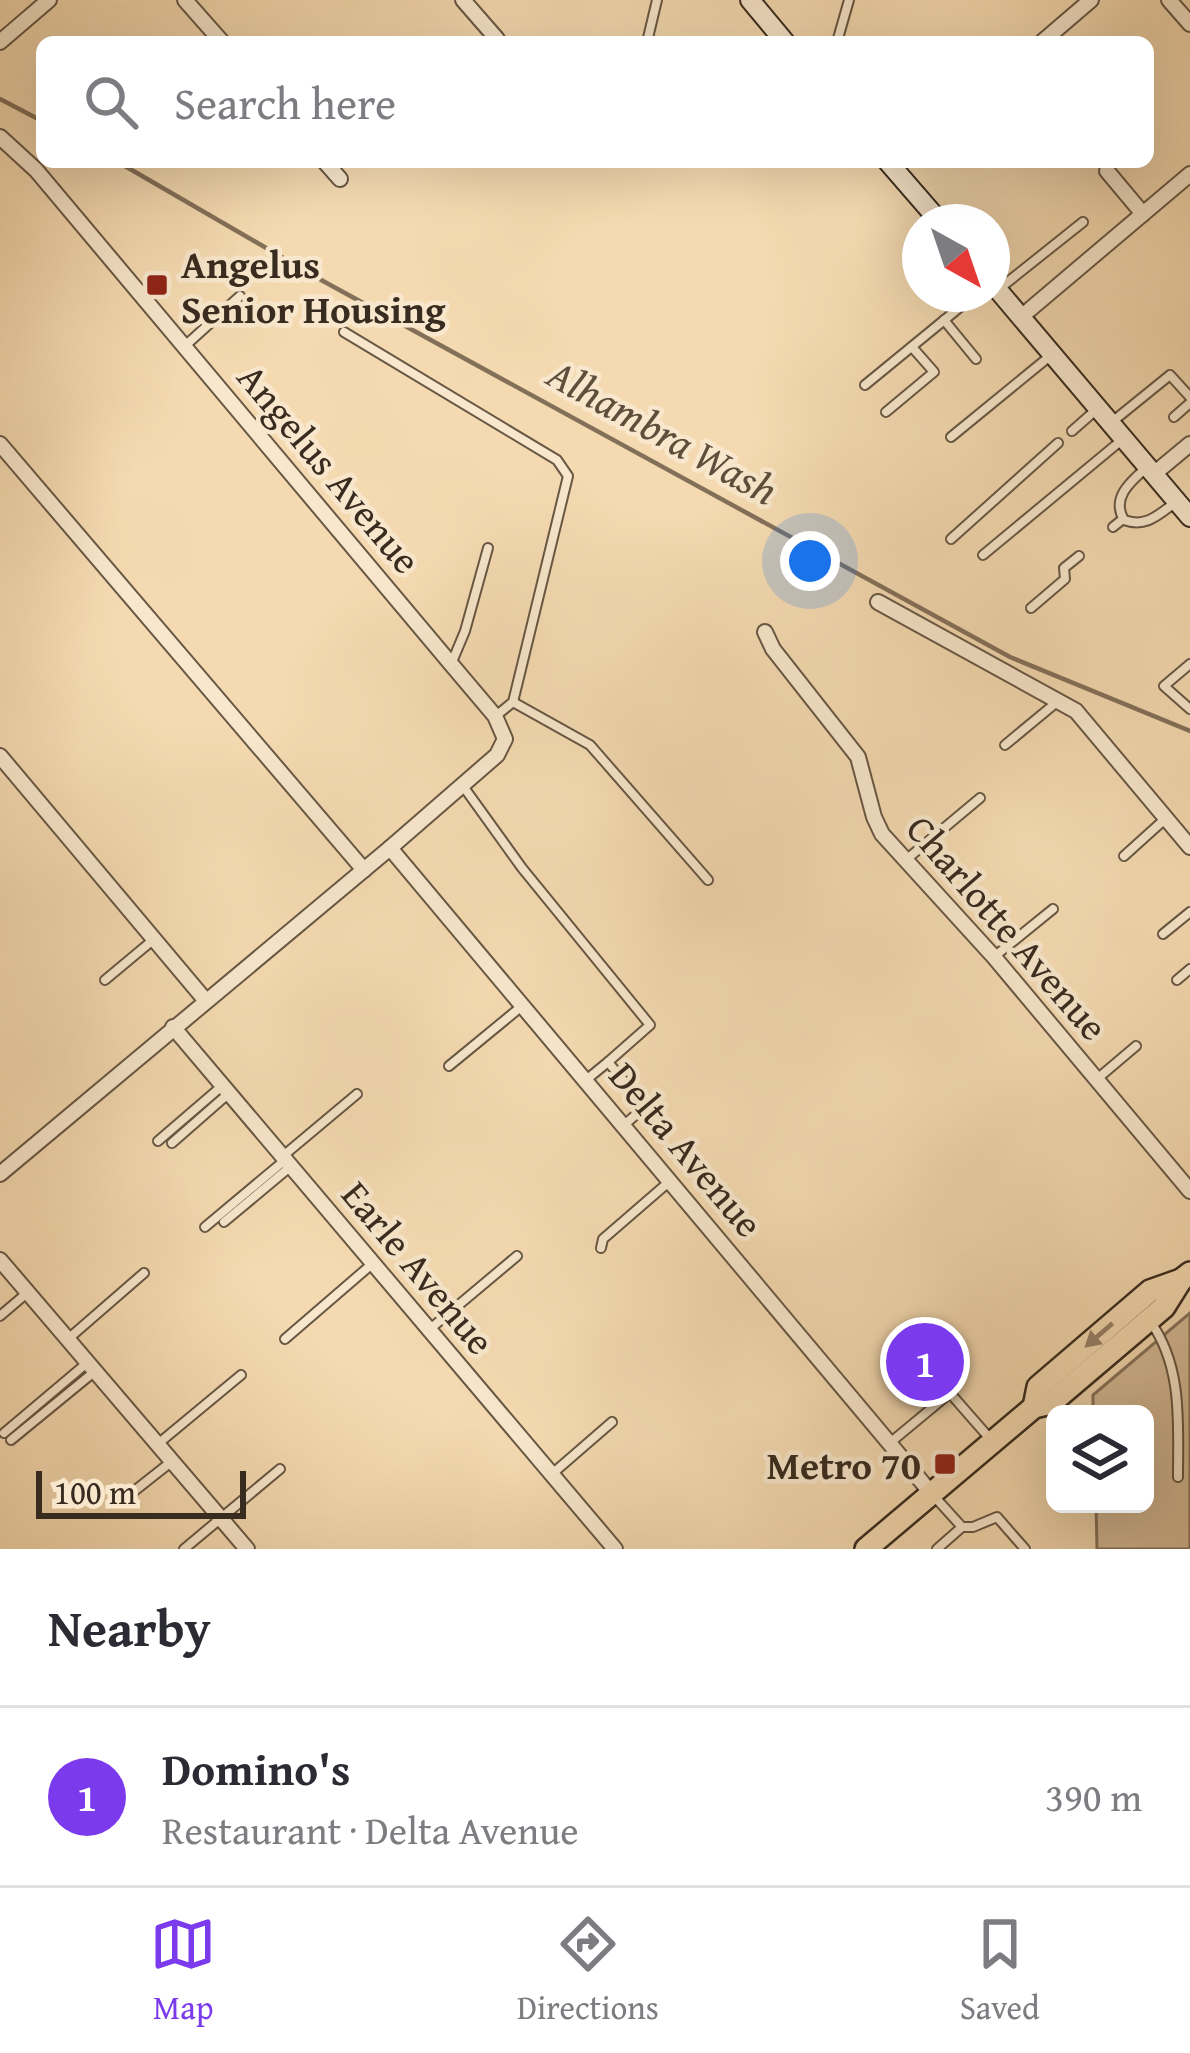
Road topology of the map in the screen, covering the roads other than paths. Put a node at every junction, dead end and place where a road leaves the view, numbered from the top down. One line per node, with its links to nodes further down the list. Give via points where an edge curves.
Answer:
1 (49, 0): 16 (street)
2 (185, 0): 10 (street)
3 (463, 0): 11 (street)
4 (657, 0): 12 (lane)
5 (750, 0): 13 (main road)
6 (849, 0): 14 (lane)
7 (1091, 0): 15 (street)
8 (1169, 0): 9 (street)
9 (1190, 24)
10 (217, 36)
11 (494, 36)
12 (648, 36)
13 (779, 36)
14 (838, 36)
15 (1049, 36)
16 (1, 42)
17 (0, 137): 33 (street, Angelus Avenue)
18 (330, 168): 22 (street)
19 (897, 168): 23 (main road)
20 (1107, 171): 24 (street)
21 (1190, 174): 24 (street)
22 (340, 179)
23 (926, 204)
24 (1143, 214): 30 (street)
25 (1083, 222): 26 (lane)
26 (1010, 275)
27 (240, 296): 33 (lane)
28 (1010, 304): 30 (main road)
29 (954, 312): 31 (lane)
30 (1021, 317): 35 (main road)
31 (944, 320): 34 (lane); 36 (lane)
32 (344, 332): 61 (lane, via 556,460 568,476)
33 (184, 346): 58 (street, Angelus Avenue)
34 (912, 347): 37 (lane); 39 (lane, via 934,372)
35 (1052, 355): 41 (main road); 43 (lane)
36 (976, 359)
37 (865, 385)
38 (1190, 400): 40 (lane); 41 (lane, via 1170,375)
39 (886, 412)
40 (1174, 417)
41 (1111, 423): 42 (lane); 47 (main road); 53 (lane)
42 (1072, 431)
43 (951, 437)
44 (1058, 443): 51 (lane)
45 (0, 444): 73 (street)
46 (1190, 444): 47 (street)
47 (1152, 469): 48 (main road); 49 (lane, via 1124,490)
48 (1184, 509): 49 (lane, via 1139,524)
49 (1123, 519): 50 (lane)
50 (1113, 527)
51 (951, 539)
52 (488, 548): 58 (lane)
53 (983, 555)
54 (1078, 556): 56 (lane)
55 (878, 602): 60 (street)
56 (1031, 608)
57 (765, 632): 72 (street, Charlotte Avenue, via 858,757 874,817)
58 (451, 664): 63 (street, Angelus Avenue)
59 (1190, 664): 62 (lane, via 1164,686)
60 (1058, 701): 64 (lane); 68 (street, via 1076,711)
61 (513, 702): 63 (lane); 74 (lane, via 590,745)
62 (1190, 709)
63 (495, 716): 66 (street, Angelus Avenue, via 505,739)
64 (1005, 745)
65 (0, 756): 78 (street)
66 (463, 784): 70 (street); 87 (lane, via 650,1025)
67 (980, 798): 72 (lane)
68 (1166, 818): 69 (street); 71 (lane)
69 (1190, 847)
70 (391, 848): 73 (street); 84 (street, Delta Avenue)
71 (1124, 856)
72 (906, 860): 79 (street, Charlotte Avenue)
73 (364, 870): 83 (street)
74 (708, 880)
75 (1053, 908): 79 (lane)
76 (1190, 912): 77 (lane)
77 (1163, 934)
78 (154, 939): 81 (lane); 83 (street)
79 (994, 957): 90 (street, Charlotte Avenue)
80 (1190, 969): 82 (lane)
81 (105, 980)
82 (1177, 980)
83 (206, 1000): 85 (street)
84 (523, 1005): 88 (lane); 89 (street, Delta Avenue)
85 (173, 1027): 91 (street, Earle Avenue); 99 (street)
86 (1136, 1046): 90 (lane)
87 (608, 1062): 89 (lane); 93 (lane)
88 (449, 1066)
89 (586, 1079): 95 (street, Delta Avenue)
90 (1096, 1080): 101 (street, Charlotte Avenue)
91 (225, 1090): 96 (lane); 97 (lane); 98 (street, Earle Avenue)
92 (357, 1094): 98 (lane)
93 (646, 1106): 94 (lane); 95 (lane)
94 (661, 1125)
95 (624, 1126): 100 (street, Delta Avenue)
96 (158, 1141)
97 (172, 1143)
98 (286, 1161): 102 (lane); 103 (lane); 107 (street, Earle Avenue)
99 (0, 1174)
100 (671, 1180): 104 (lane); 123 (street, Delta Avenue)
101 (1190, 1191)
102 (224, 1222)
103 (205, 1227)
104 (601, 1248)
105 (518, 1256): 113 (lane)
106 (0, 1260): 110 (street)
107 (373, 1263): 113 (street, Earle Avenue); 115 (lane)
108 (144, 1273): 114 (lane)
109 (1186, 1276): 112 (main road); 118 (main road, one-way to 118, via 1150,1292 1038,1387)
110 (28, 1292): 111 (lane); 114 (street)
111 (0, 1316)
112 (1149, 1320): 118 (main road, via 1051,1403); 120 (lane, via 1176,1376)
113 (429, 1330): 128 (street, Earle Avenue)
114 (68, 1339): 116 (street)
115 (284, 1340)
116 (92, 1366): 122 (lane); 125 (street)
117 (241, 1375): 125 (lane)
118 (1034, 1407): 124 (main road)
119 (612, 1422): 128 (lane)
120 (1178, 1433): 121 (lane); 129 (lane)
121 (1190, 1433)
122 (8, 1436)
123 (891, 1442): 124 (lane, via 950,1394); 131 (street, Delta Avenue)
124 (992, 1442): 131 (main road)
125 (158, 1444): 126 (street)
126 (172, 1461): 130 (lane); 132 (street)
127 (280, 1469): 132 (lane)
128 (552, 1474): 135 (street, Earle Avenue)
129 (1178, 1477)
130 (133, 1492)
131 (932, 1494): 133 (lane); 134 (main road)
132 (221, 1518): 136 (lane); 137 (street)
133 (962, 1528): 138 (lane); 139 (lane, via 997,1517)
134 (878, 1545)
135 (610, 1547)
136 (184, 1549)
137 (247, 1549)
138 (937, 1549)
139 (1025, 1549)

